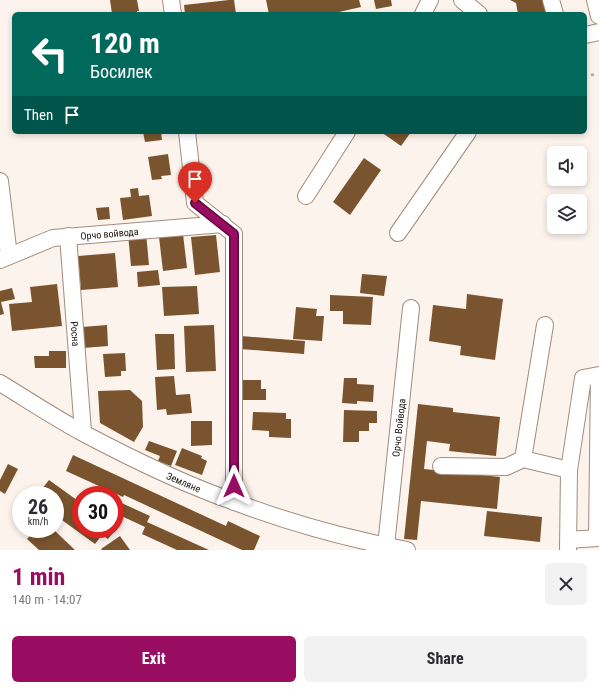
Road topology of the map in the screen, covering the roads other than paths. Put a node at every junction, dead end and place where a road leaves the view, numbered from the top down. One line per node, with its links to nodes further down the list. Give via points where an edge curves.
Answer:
1 (171, 0): 6 (street)
2 (430, 0): 7 (street)
3 (462, 0): 8 (street)
4 (551, 0): 9 (street)
5 (595, 0): 10 (street)
6 (173, 12)
7 (424, 12)
8 (477, 12)
9 (554, 12)
10 (599, 16)
11 (599, 32): 12 (street)
12 (587, 35)
13 (187, 134): 18 (street)
14 (346, 134): 17 (street)
15 (467, 134): 21 (street)
16 (0, 180): 23 (street)
17 (306, 196)
18 (195, 203): 19 (street); 20 (street)
19 (223, 224): 20 (street, Орчо войвода); 31 (street, via 234,234)
20 (198, 226): 22 (street, Орчо войвода)
21 (398, 233)
22 (68, 236): 23 (street, Орчо войвода, via 53,238); 27 (street, Росна)
23 (4, 258)
24 (411, 308): 33 (street, Орчо Войвода)
25 (545, 325): 28 (street)
26 (0, 383): 27 (street, Земляне)
27 (83, 432): 31 (street, Земляне, via 168,475)
28 (523, 459): 29 (street, via 506,467); 30 (street)
29 (440, 466)
30 (569, 470): 32 (street); 32 (street, via 583,378 599,375 597,538)
31 (234, 502): 33 (street, Земляне, via 292,521)
32 (568, 545)
33 (386, 546): 34 (street, Земляне)
34 (407, 550)

